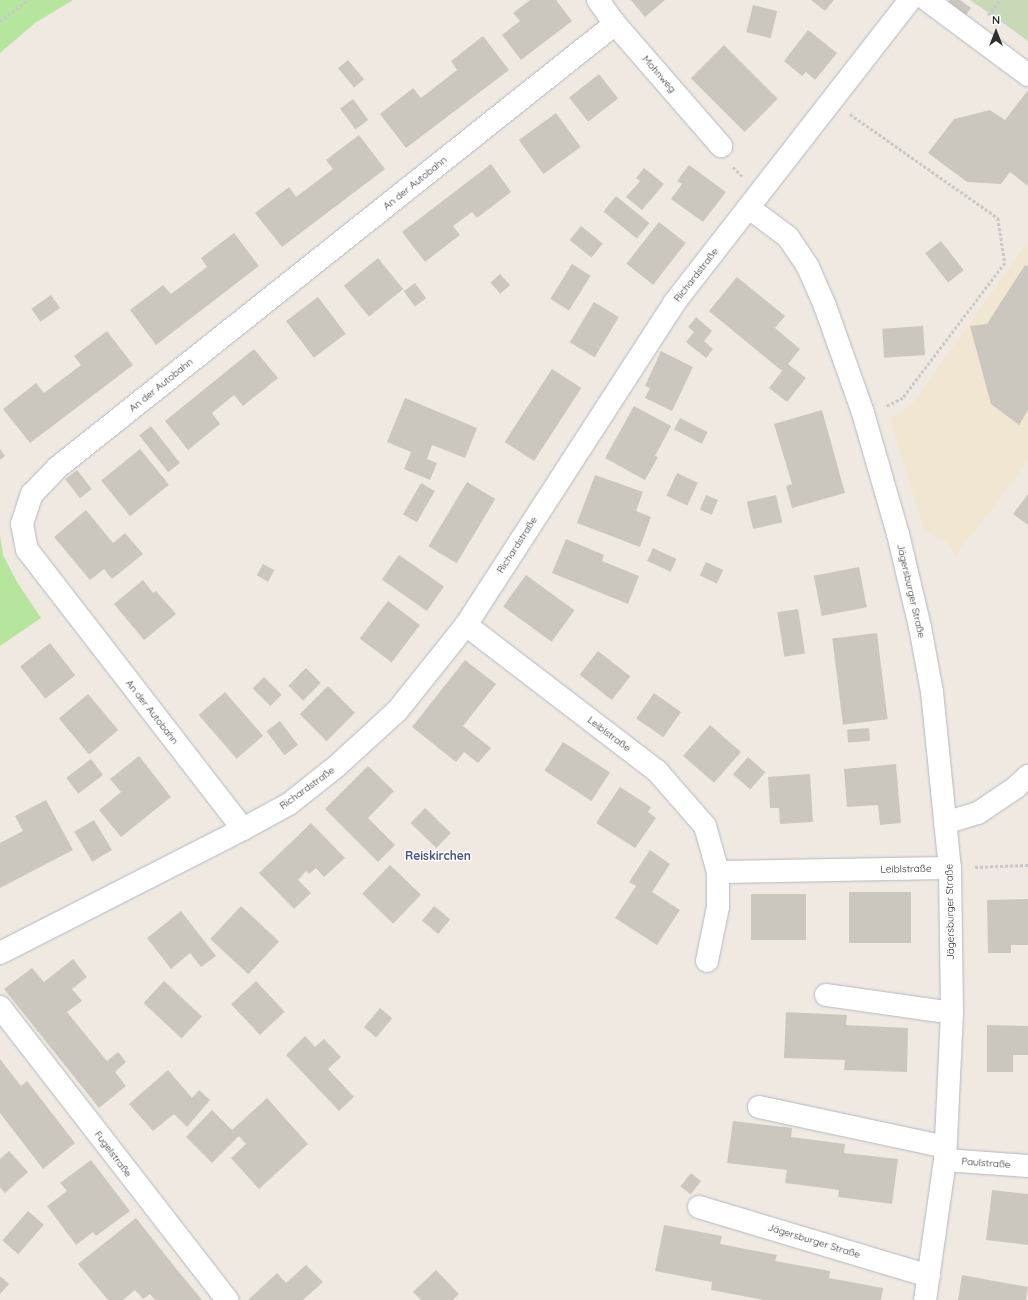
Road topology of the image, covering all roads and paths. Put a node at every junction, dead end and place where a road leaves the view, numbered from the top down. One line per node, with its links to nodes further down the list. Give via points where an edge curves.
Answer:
1 (28, 0): 5 (path)
2 (598, 0): 6 (street, Mohnweg)
3 (910, 0): 8 (street, Richardstraße)
4 (927, 0): 7 (street)
5 (0, 21)
6 (615, 24): 9 (street, Mohnweg); 15 (street, An der Autobahn, via 65,462 32,494 22,524 27,550)
7 (1028, 75)
8 (832, 101): 10 (street, Richardstraße); 11 (path, via 998,218 1005,263 903,398)
9 (721, 146): 10 (path)
10 (754, 201): 11 (street, Jägersburger Straße, via 788,237 808,267 825,306); 12 (street, Richardstraße, via 674,303)
11 (863, 413): 14 (street, Jägersburger Straße, via 898,534 920,627 932,692)
12 (466, 625): 15 (street, Richardstraße, via 396,711 344,760 288,804); 18 (street, Leiblstraße, via 657,771 705,826)
13 (1028, 776): 14 (street, via 978,813)
14 (945, 823): 17 (street, Jägersburger Straße)
15 (243, 829): 19 (street, Richardstraße)
16 (1028, 865): 17 (path)
17 (950, 868): 18 (street, Leiblstraße); 23 (street, Jägersburger Straße)
18 (718, 872): 20 (street, Leiblstraße, via 718,907)
19 (0, 953)
20 (707, 961)
21 (826, 995): 23 (street)
22 (0, 1007): 29 (street, Fugelstraße)
23 (952, 1013): 25 (street, Jägersburger Straße)
24 (759, 1107): 25 (street)
25 (945, 1153): 26 (street, Paulstraße); 28 (street, Jägersburger Straße)
26 (1028, 1166)
27 (699, 1207): 28 (street, Jägersburger Straße)
28 (929, 1276): 30 (street, Jägersburger Straße)
29 (226, 1300)
30 (925, 1300)

